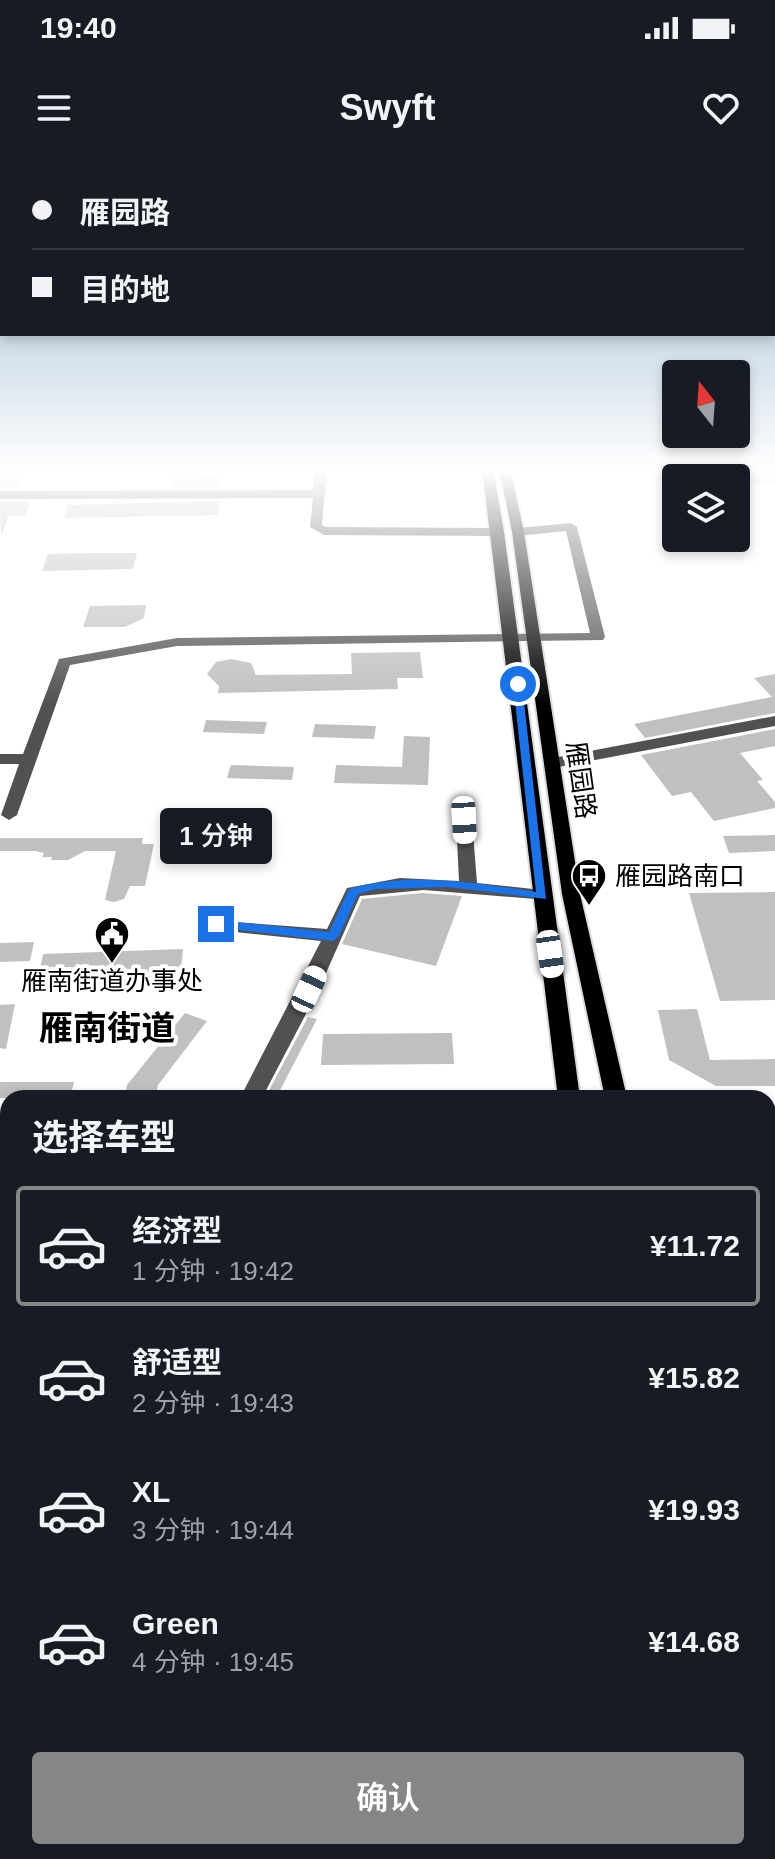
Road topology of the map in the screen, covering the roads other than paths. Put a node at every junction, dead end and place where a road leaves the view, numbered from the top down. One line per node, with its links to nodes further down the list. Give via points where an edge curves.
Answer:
1 (500, 547): 4 (main road, 雁园路)
2 (520, 547): 5 (main road, 雁园路)
3 (576, 547): 5 (street, via 598,637)
4 (510, 638): 5 (street); 8 (street, via 177,642 64,662); 13 (main road, 雁园路)
5 (532, 638): 9 (main road, 雁园路)
6 (775, 721): 9 (street)
7 (0, 759): 8 (street)
8 (30, 759): 10 (street)
9 (553, 763): 18 (main road, 雁园路, via 571,894)
10 (9, 815)
11 (464, 820): 12 (street)
12 (468, 888): 13 (street); 15 (street, via 448,883 375,885 353,892)
13 (542, 896): 17 (main road, 雁园路)
14 (216, 924): 15 (street)
15 (333, 936): 16 (street)
16 (255, 1090)
17 (568, 1090)
18 (614, 1090)

